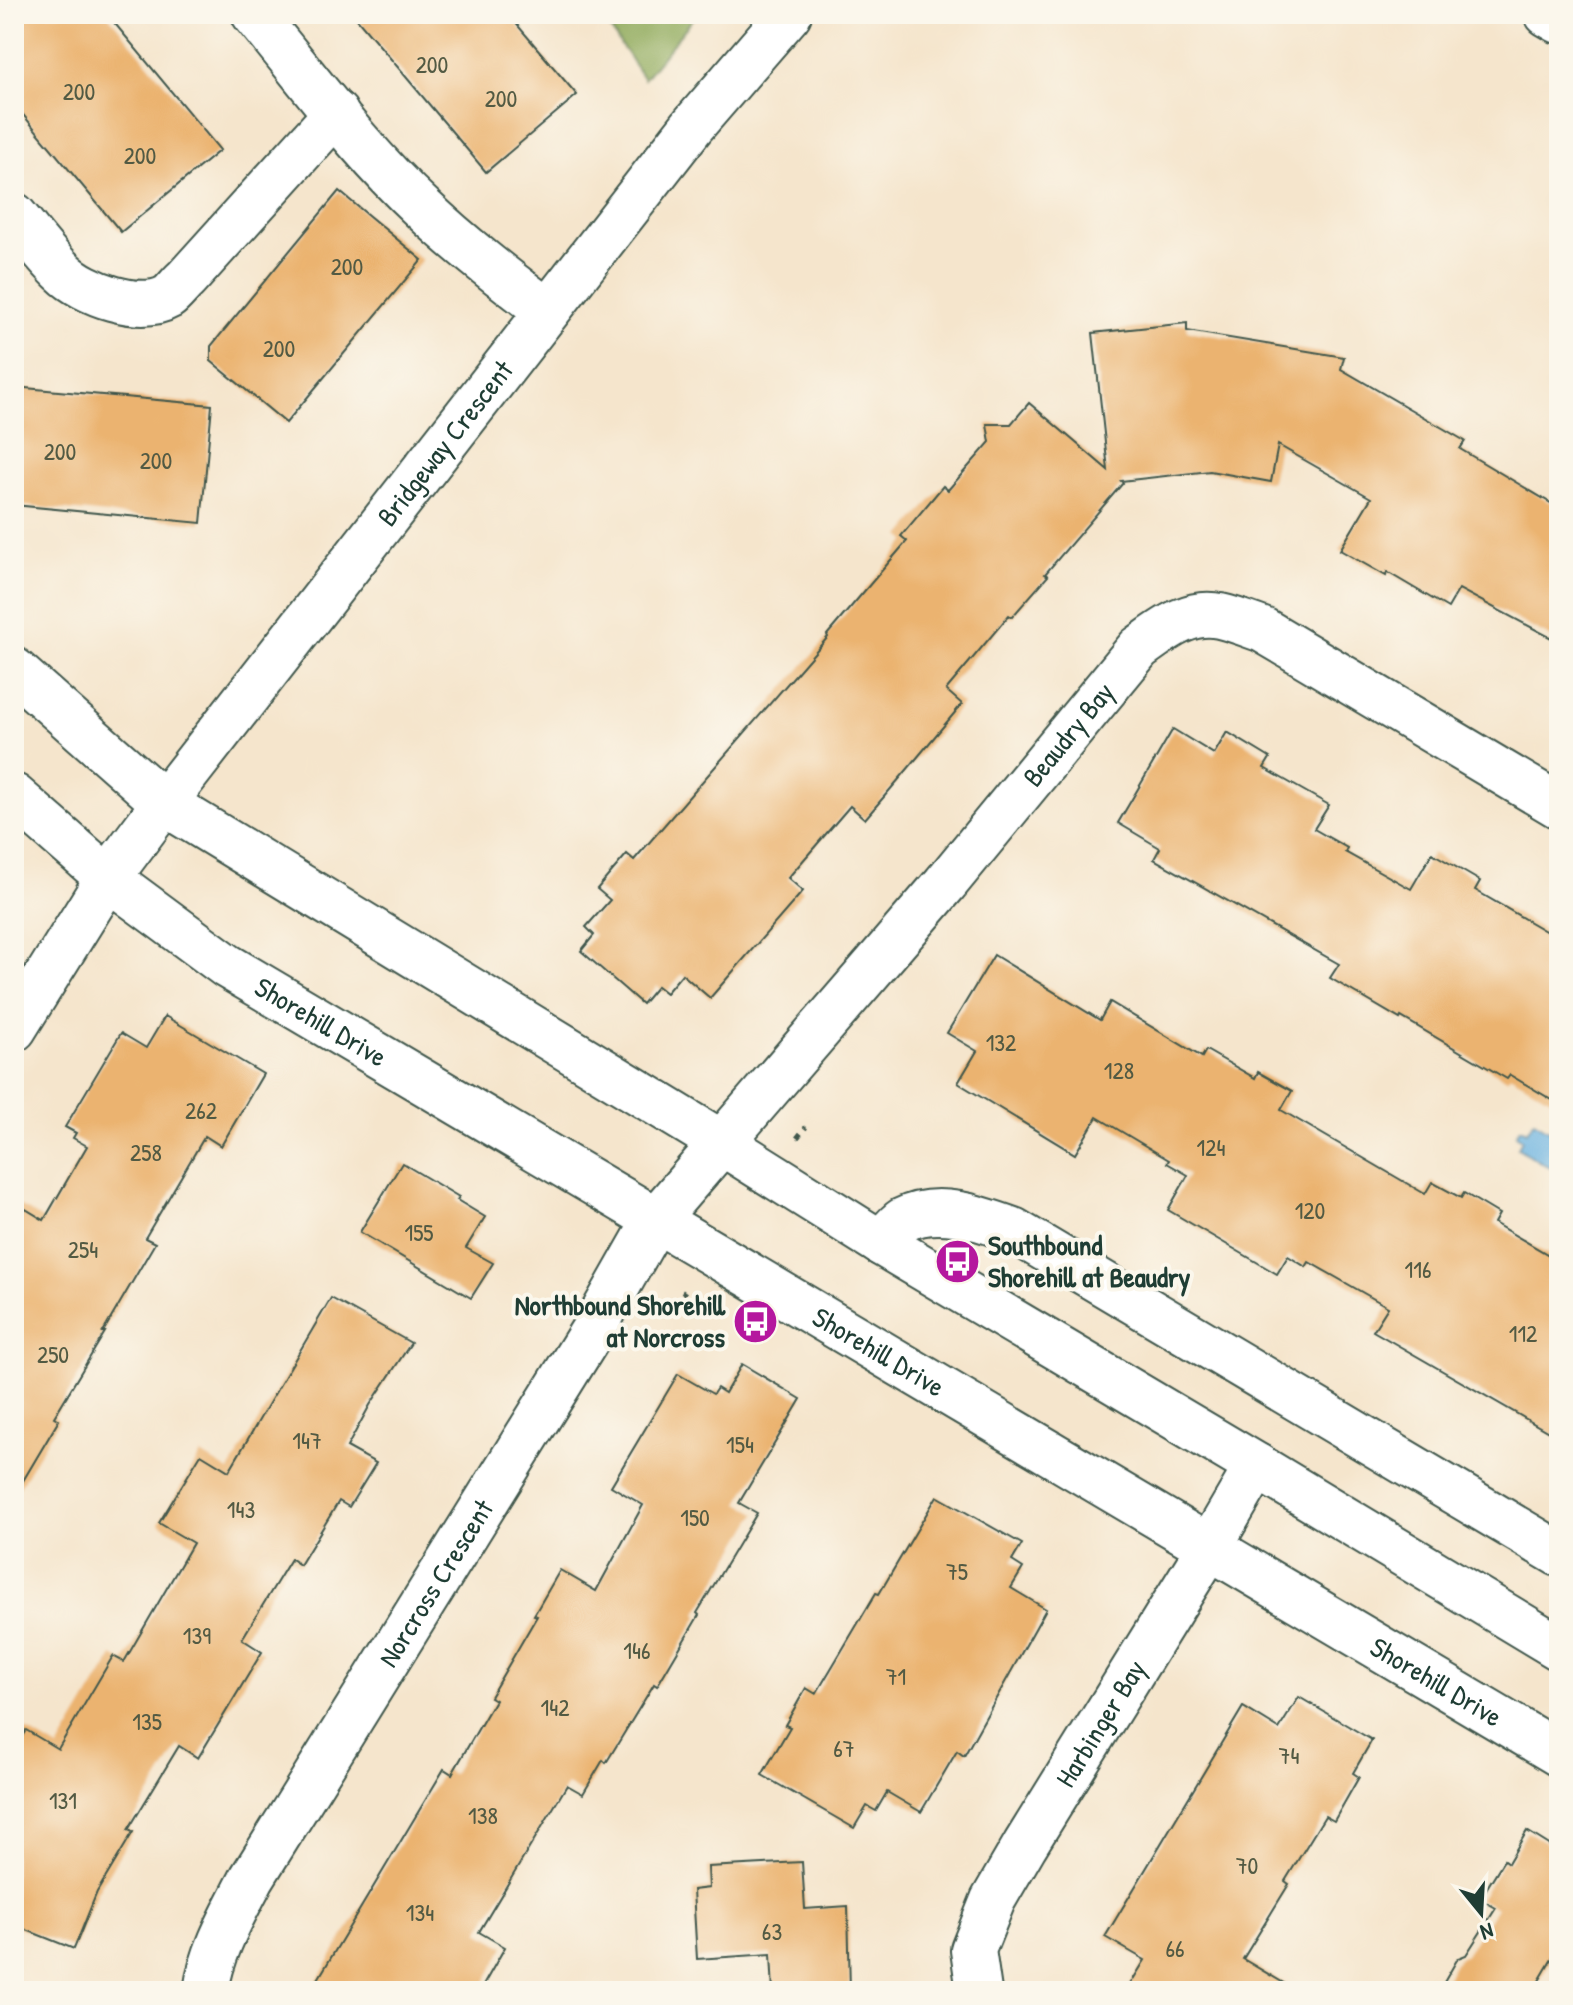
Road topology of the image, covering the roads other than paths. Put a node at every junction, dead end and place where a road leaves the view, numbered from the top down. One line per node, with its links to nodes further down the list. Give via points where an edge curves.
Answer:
1 (254, 14): 5 (street)
2 (789, 14): 7 (street, Bridgeway Crescent, via 693,125)
3 (1547, 14): 4 (street)
4 (1559, 21)
5 (336, 113): 6 (street, via 167,297 141,303 83,287 64,273); 7 (street, via 421,208)
6 (14, 215)
7 (547, 311): 10 (street, Bridgeway Crescent)
8 (14, 670): 10 (street)
9 (14, 796): 12 (street, Shorehill Drive)
10 (164, 803): 12 (street, Bridgeway Crescent); 14 (street)
11 (1559, 806): 14 (street, Beaudry Bay, via 1263,630 1217,615 1173,624 1139,648)
12 (108, 878): 13 (street, Bridgeway Crescent); 16 (street, Shorehill Drive, via 227,966)
13 (14, 1029)
14 (722, 1143): 15 (street, Beaudry Bay); 17 (street)
15 (686, 1184): 16 (street, Norcross Crescent)
16 (656, 1219): 19 (street, Shorehill Drive); 23 (street, Norcross Crescent, via 252,1878 222,1936)
17 (881, 1243): 18 (street); 20 (street, via 901,1221 920,1214 959,1214 1013,1230)
18 (1257, 1466): 19 (street, Harbinger Bay); 21 (street)
19 (1209, 1548): 22 (street, Shorehill Drive); 24 (street, Harbinger Bay, via 993,1900 973,1950)
20 (1559, 1554)
21 (1559, 1648)
22 (1559, 1754)
23 (206, 1991)
24 (979, 1991)

